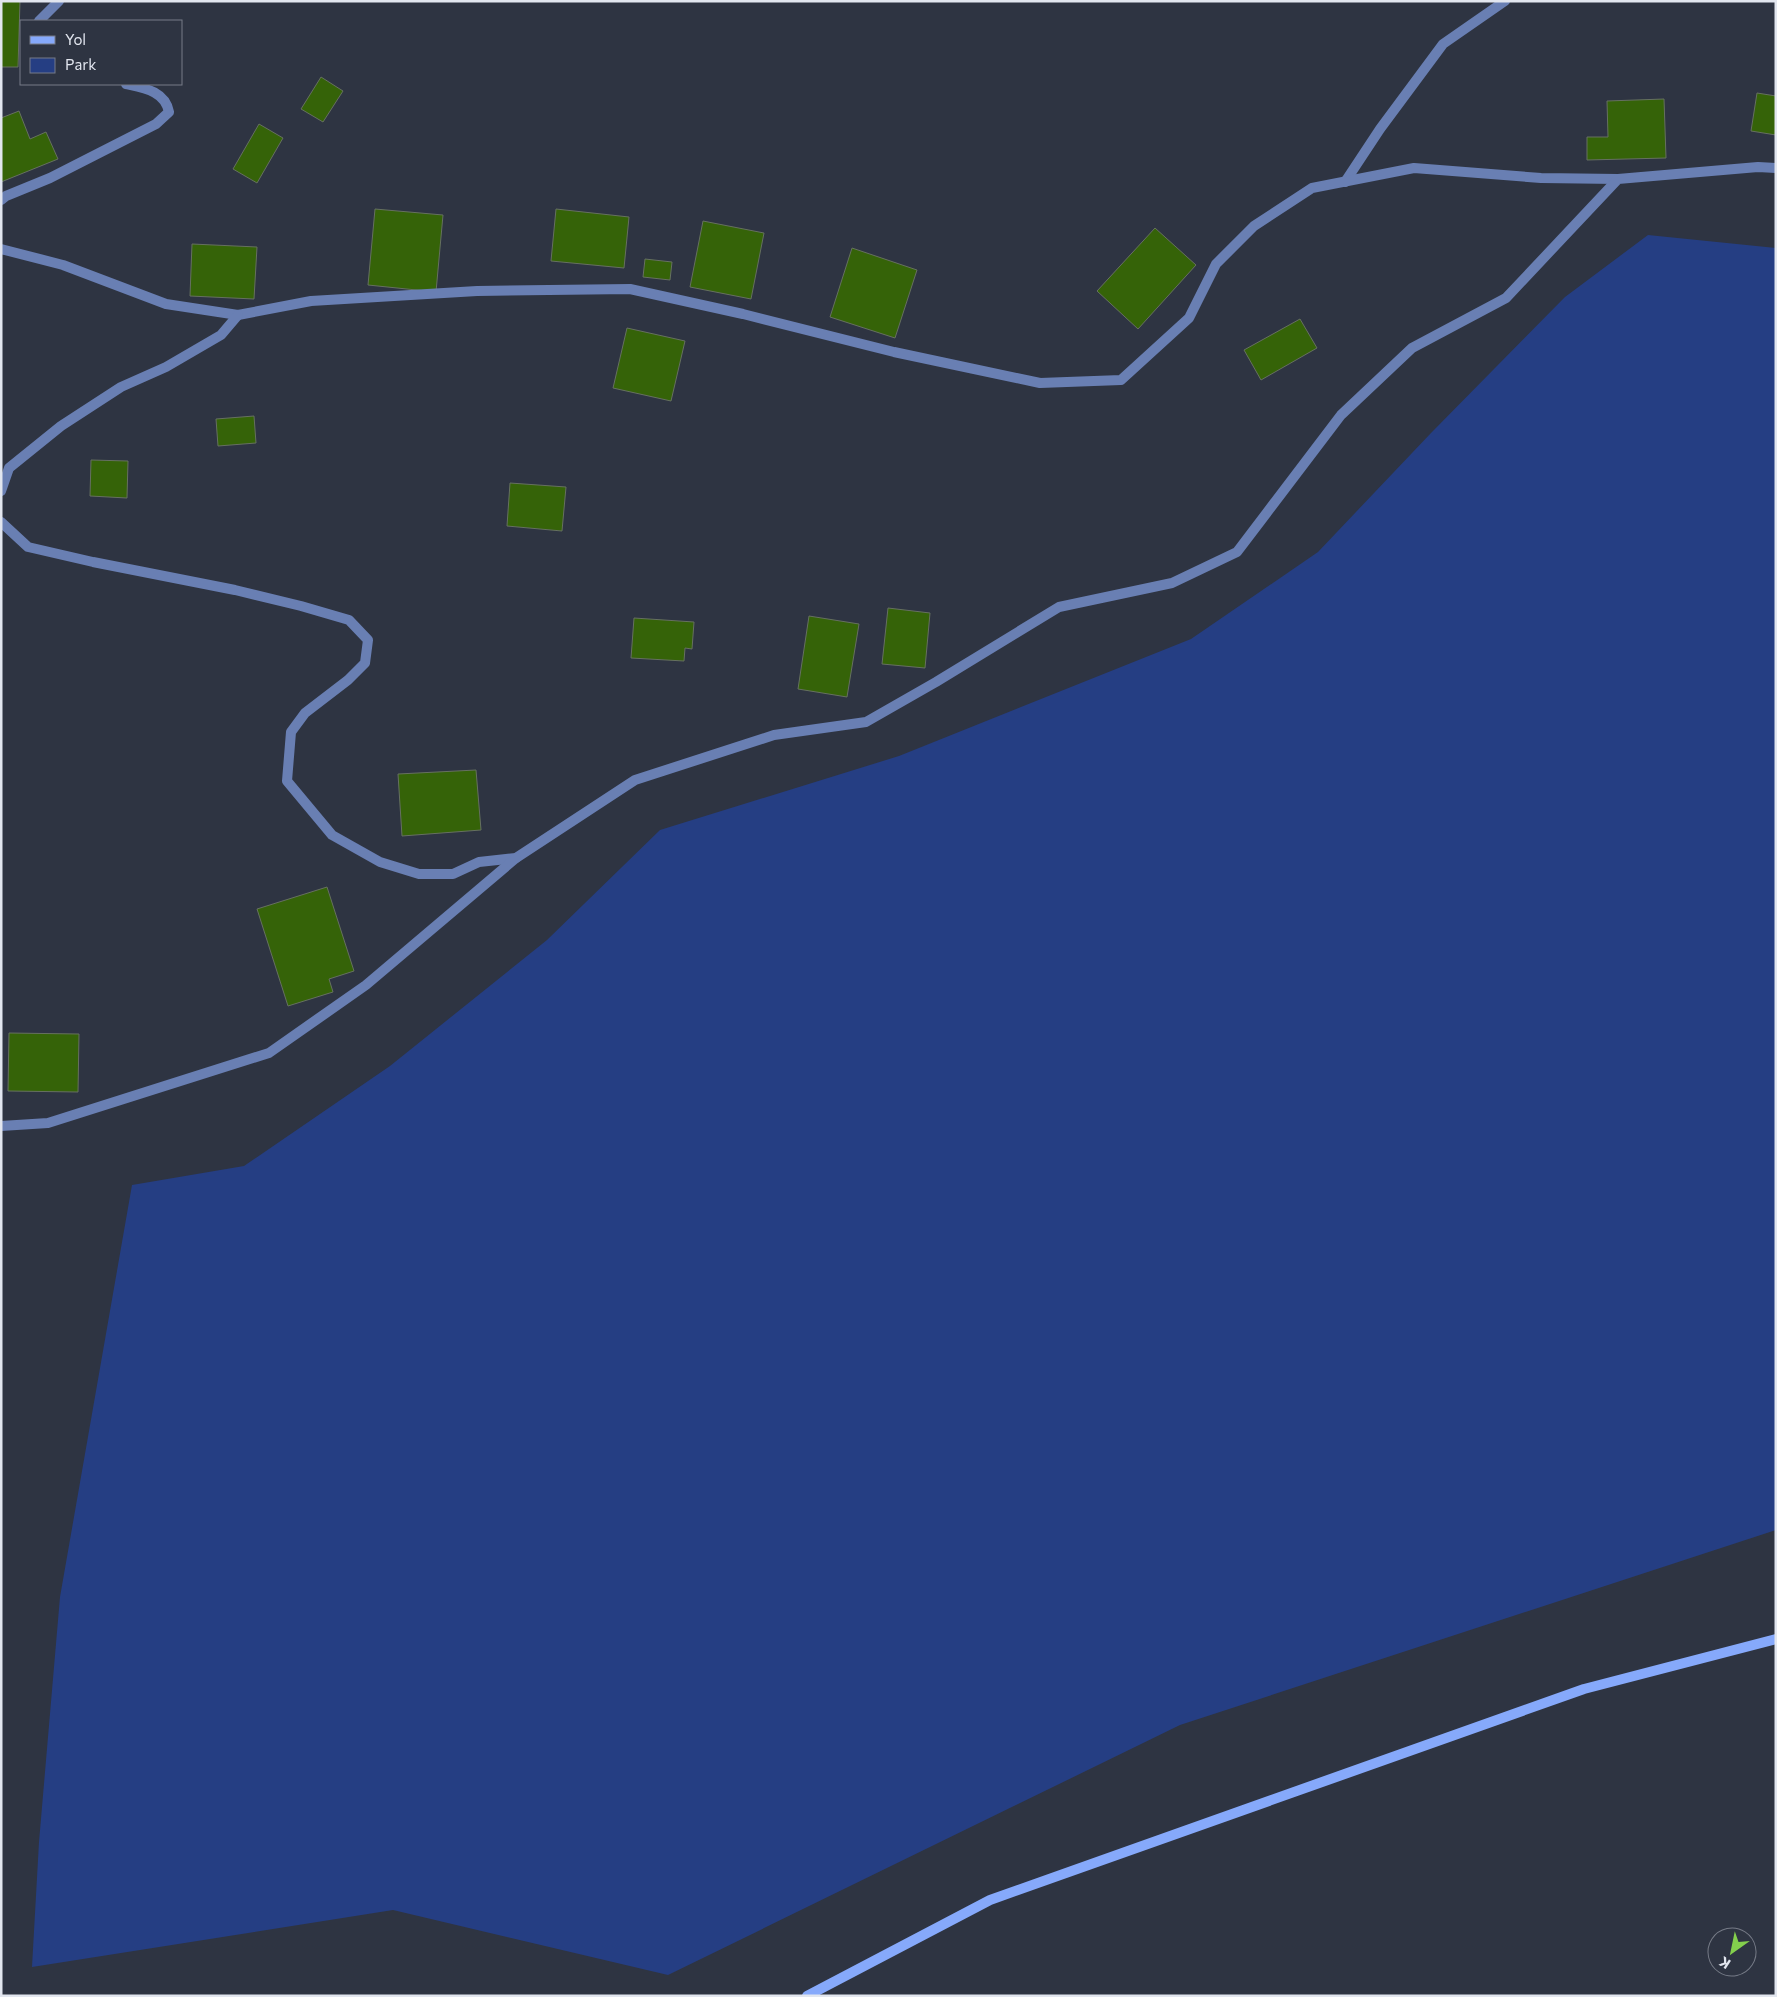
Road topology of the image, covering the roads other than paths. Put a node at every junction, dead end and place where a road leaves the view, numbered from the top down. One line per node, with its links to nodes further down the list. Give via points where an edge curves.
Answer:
1 (59, 1): 3 (street)
2 (1505, 1): 7 (street, via 1443,44)
3 (41, 20)
4 (130, 85): 8 (street, via 152,90 167,102 169,112 156,124)
5 (1776, 168): 6 (street)
6 (1618, 179): 7 (street, via 1541,178 1414,168); 13 (street, via 1506,298 1412,348 1341,415 1237,552 1172,583 1059,607 866,722 774,734 635,780)
7 (1345, 182): 10 (street, via 1312,188 1254,226 1216,264 1189,318 1121,380 1040,383 630,290 477,291 311,301)
8 (1, 200)
9 (1, 249): 10 (street, via 63,265 166,304)
10 (238, 315): 11 (street, via 221,336 166,367 121,386 61,426 9,468)
11 (1, 491)
12 (1, 522): 13 (street, via 28,547 235,590 349,620 368,640 365,663 305,713 291,732 286,781 332,835 380,862 419,874 453,874 479,862)
13 (516, 858): 14 (street, via 366,985 269,1053 48,1123)
14 (1, 1126)
15 (1776, 1639): 16 (street, via 1584,1689 990,1900)
16 (807, 1996)

